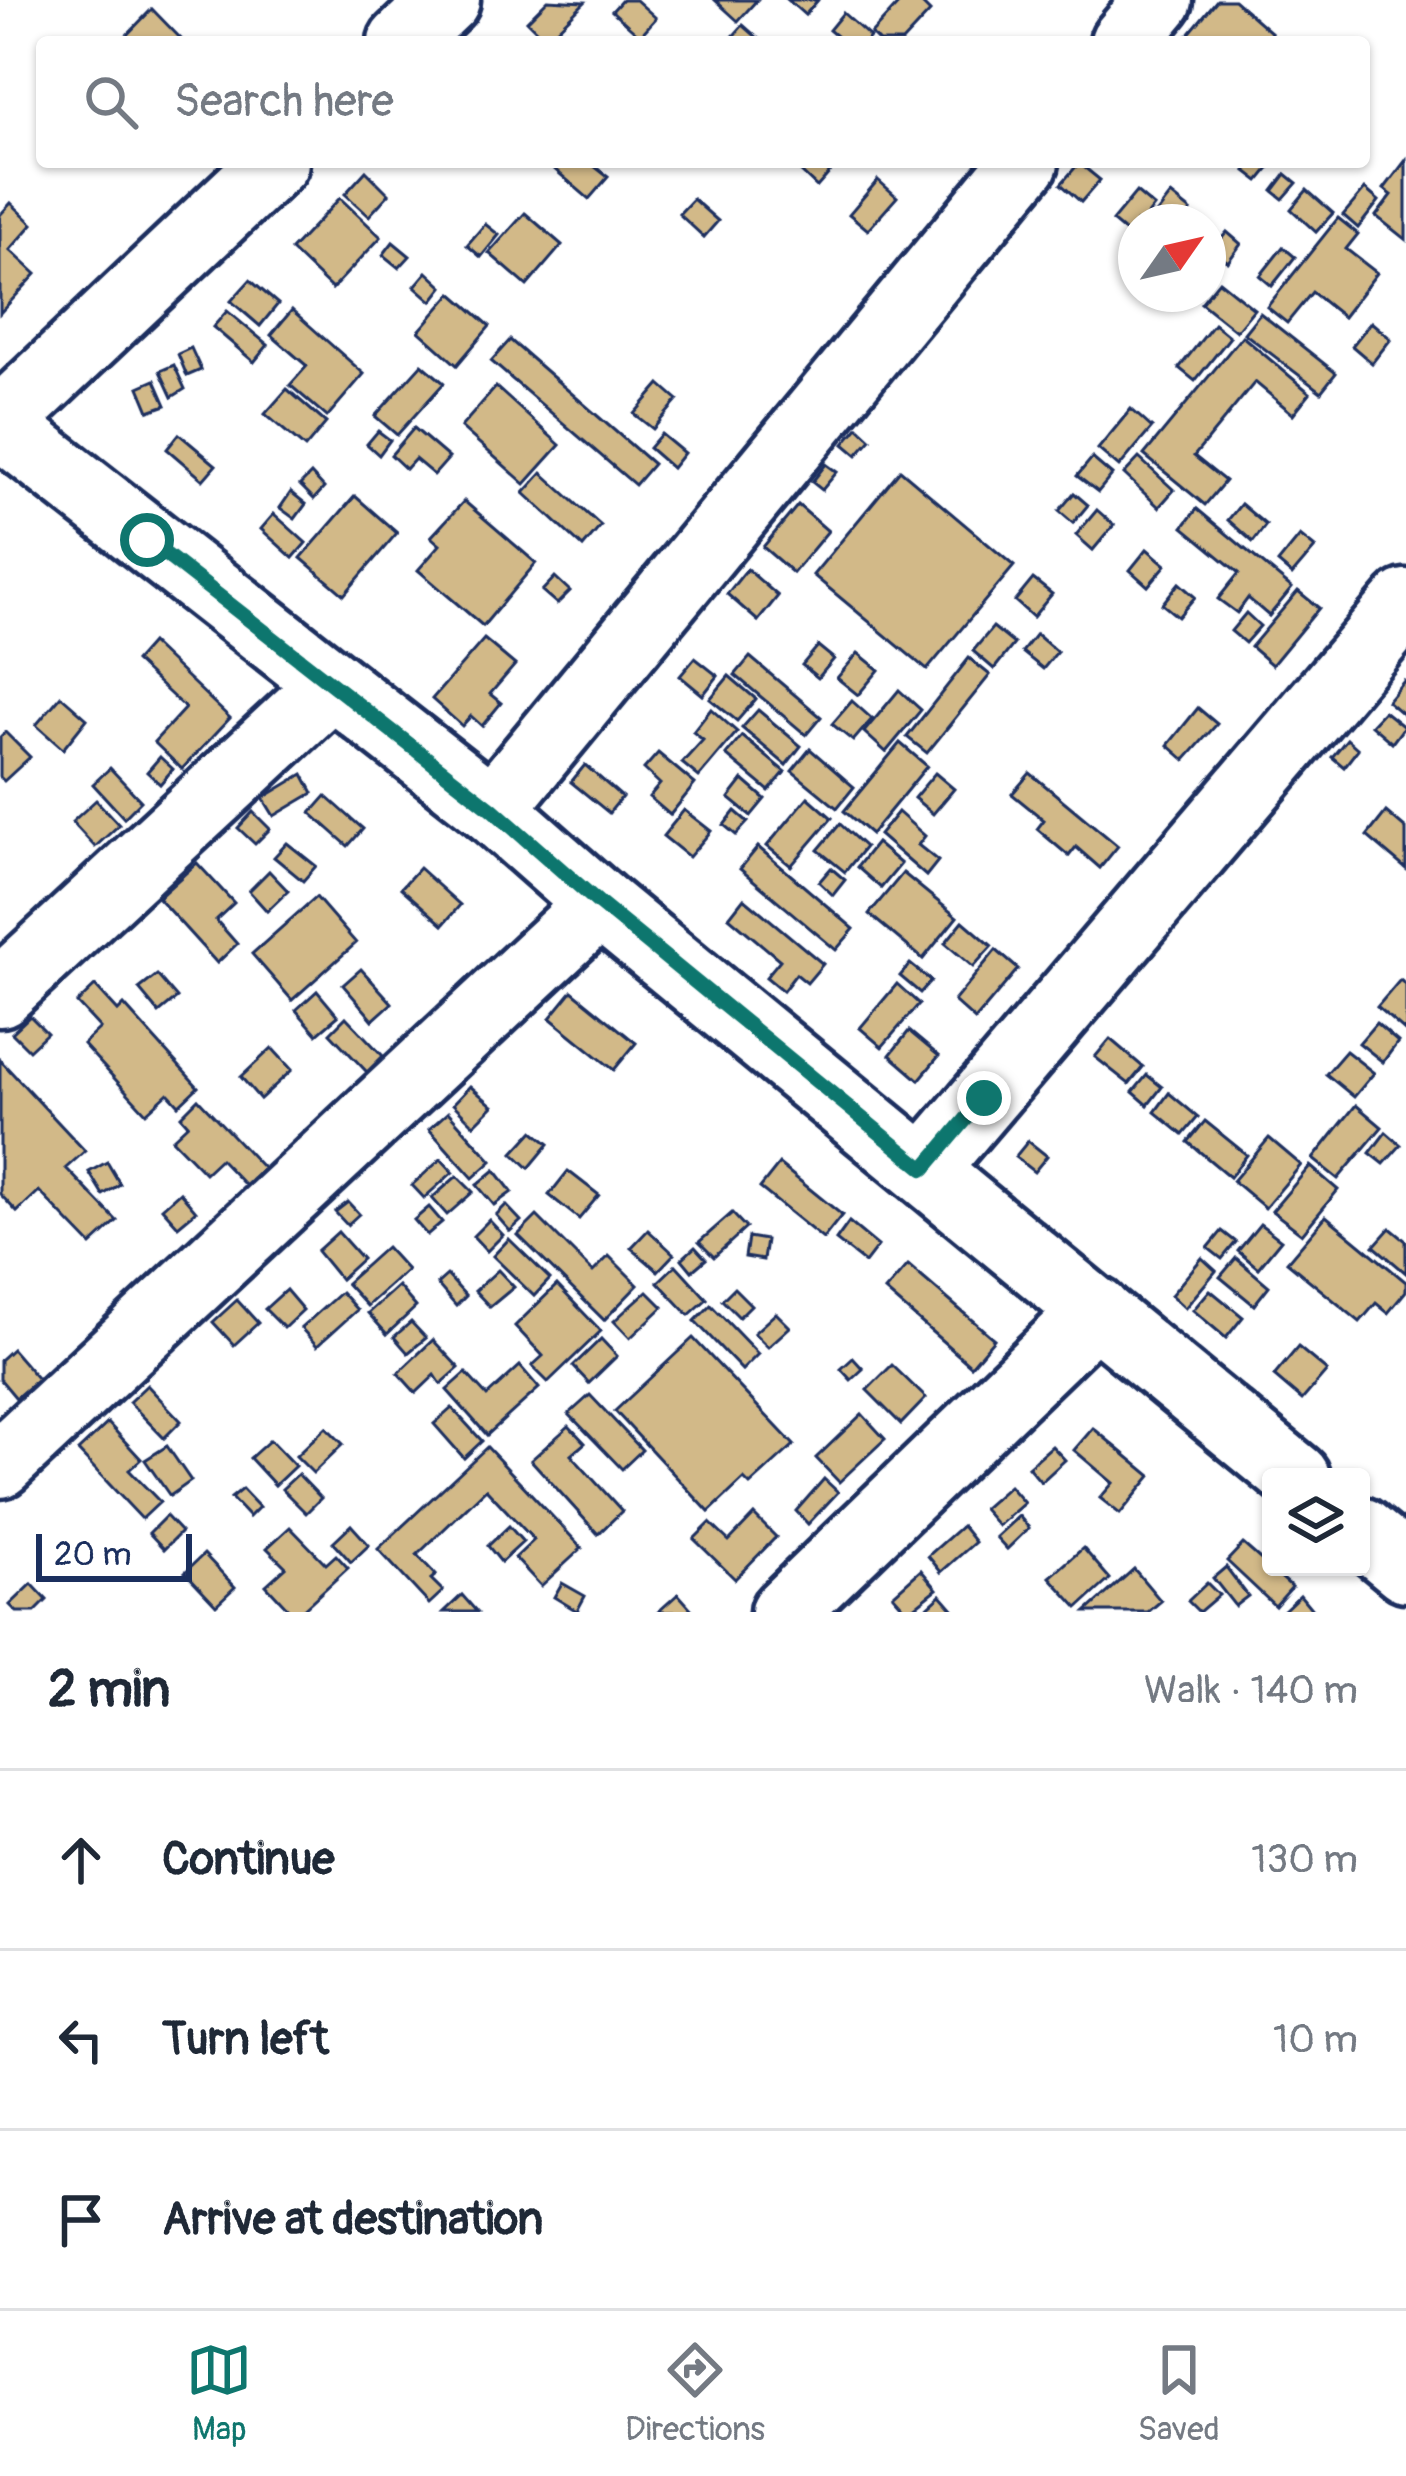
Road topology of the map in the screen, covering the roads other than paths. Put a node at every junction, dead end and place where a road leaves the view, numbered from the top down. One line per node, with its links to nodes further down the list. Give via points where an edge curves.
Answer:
1 (446, 0): 3 (street)
2 (1159, 0): 4 (street)
3 (408, 36)
4 (1129, 36)
5 (269, 168): 7 (street)
6 (1020, 168): 10 (street)
7 (0, 423): 9 (street)
8 (1406, 603): 13 (street)
9 (332, 685): 10 (street); 12 (street)
10 (492, 809): 11 (street)
11 (600, 904): 13 (street); 15 (street)
12 (0, 993)
13 (924, 1169): 14 (street)
14 (1096, 1311): 16 (street); 17 (street)
15 (0, 1464)
16 (1285, 1468)
17 (784, 1612)

